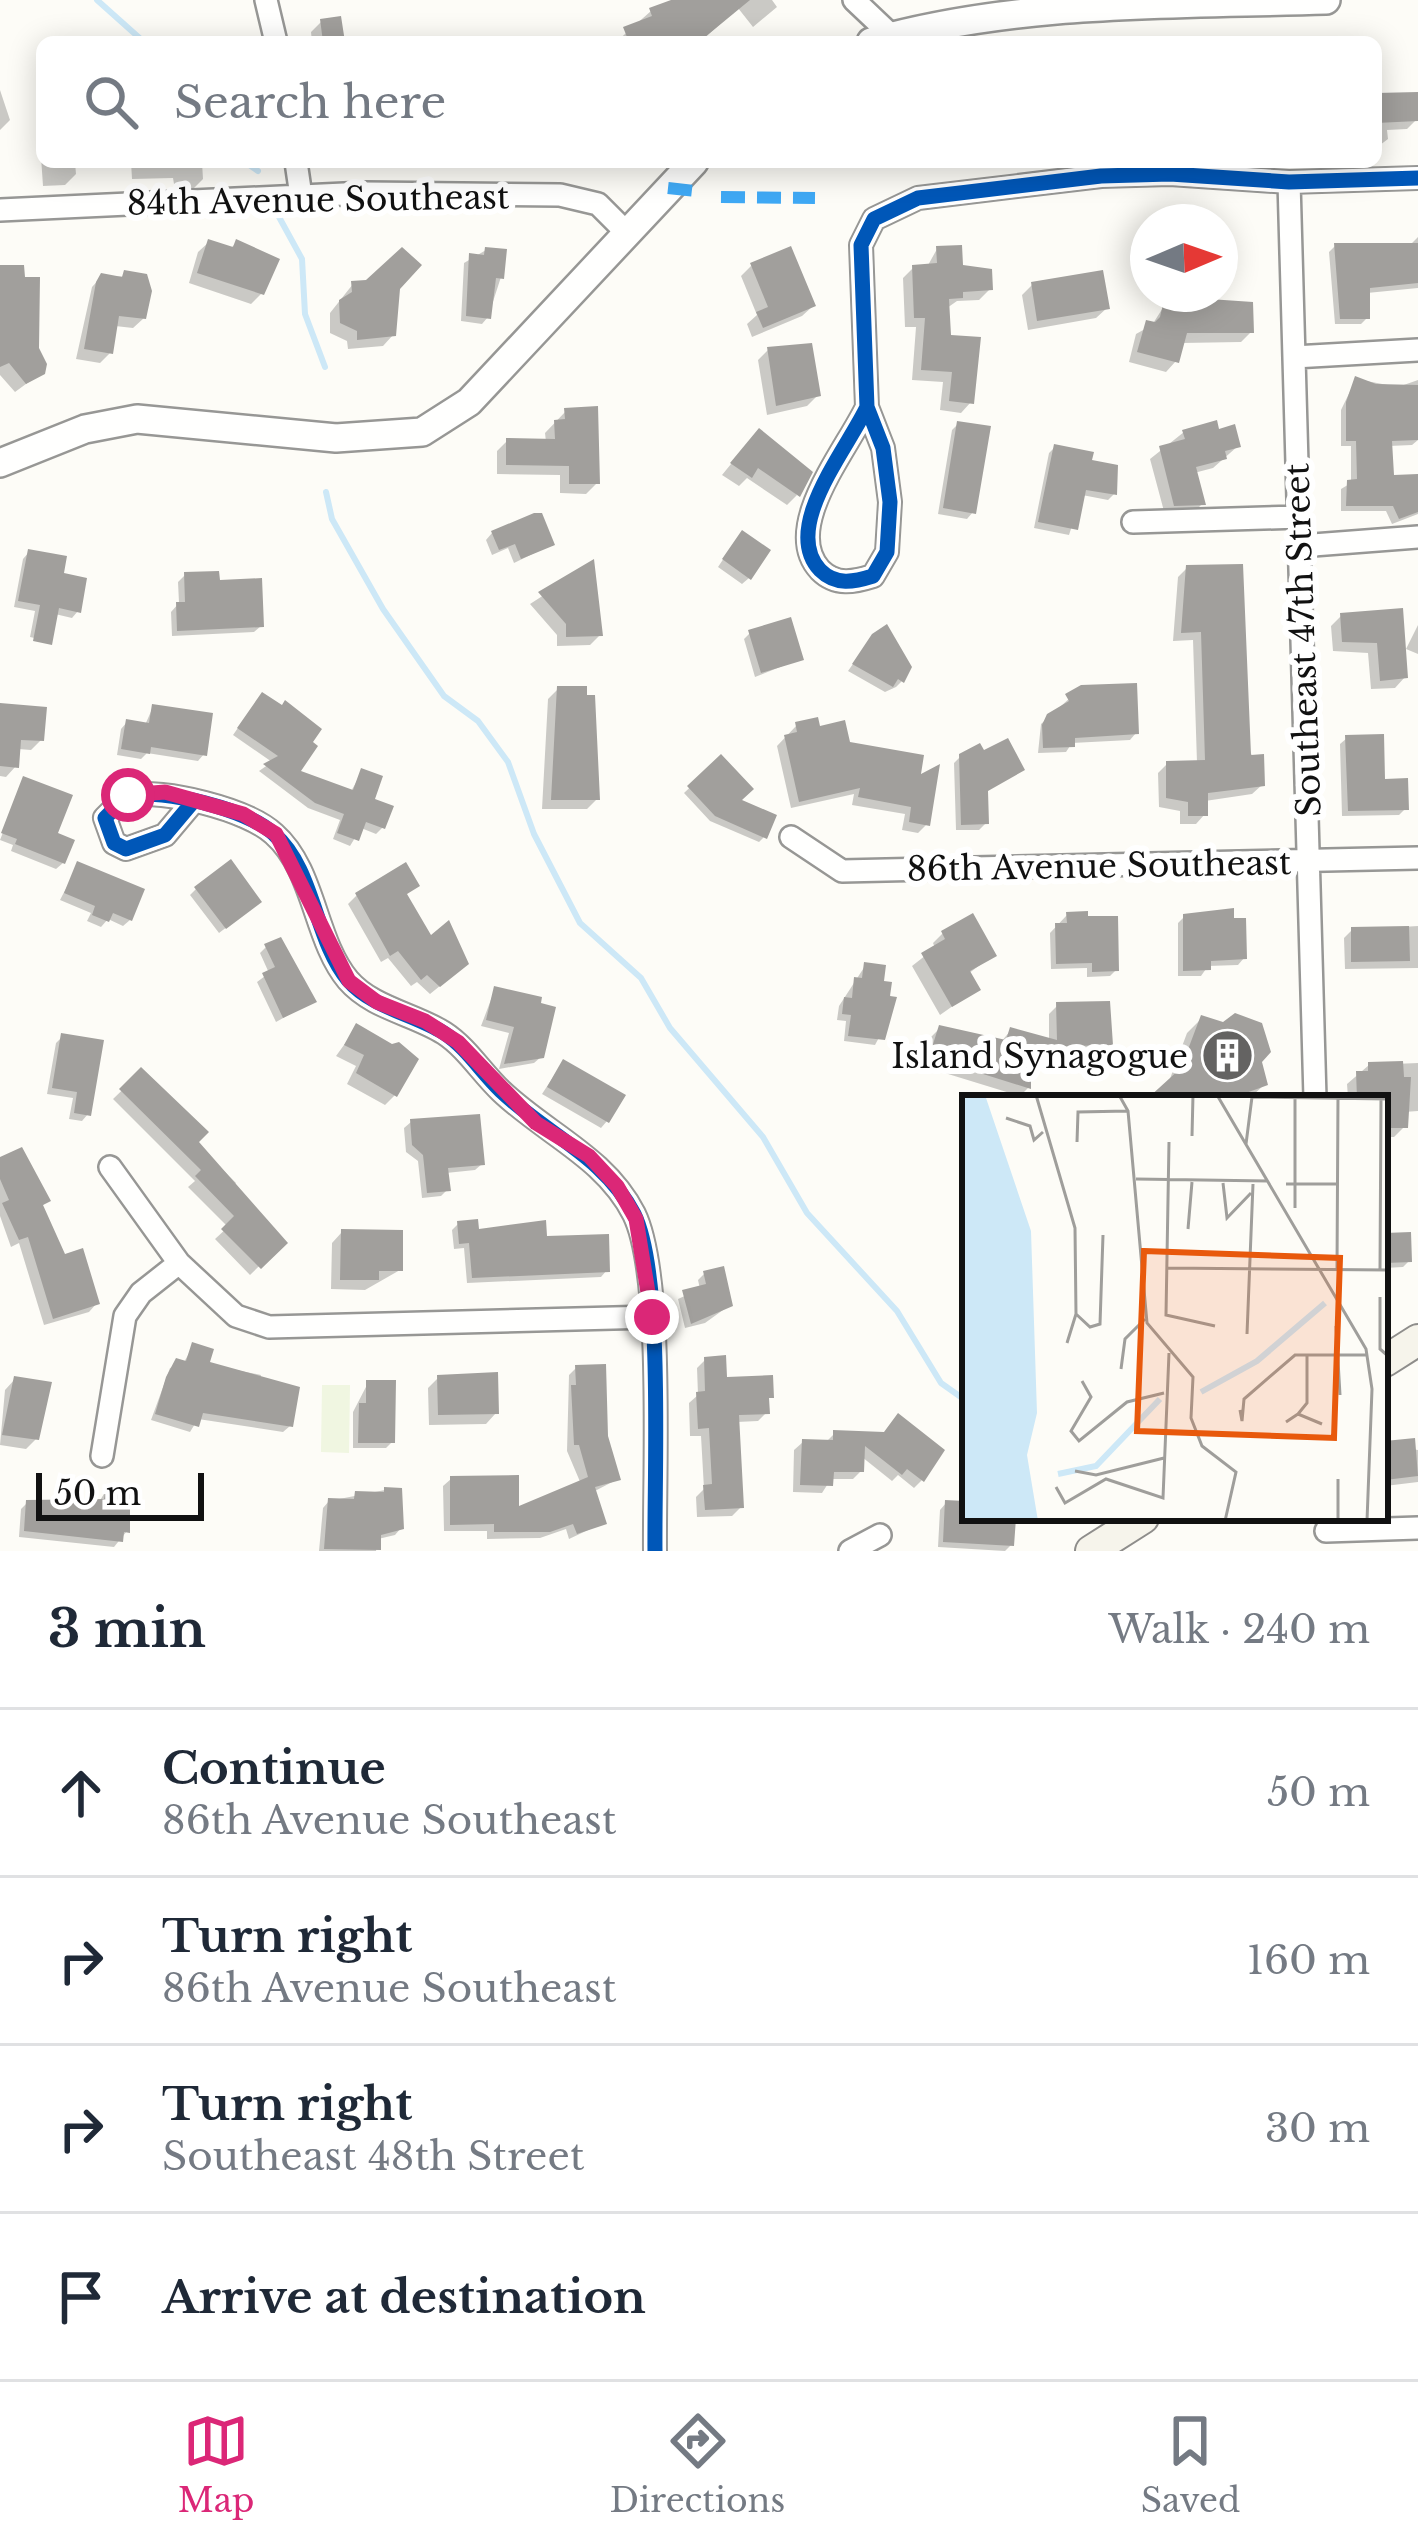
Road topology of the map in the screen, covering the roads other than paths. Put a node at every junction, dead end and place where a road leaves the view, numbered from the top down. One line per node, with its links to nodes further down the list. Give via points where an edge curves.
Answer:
1 (266, 0): 4 (street)
2 (854, 0): 5 (street)
3 (1326, 0): 6 (street, via 1070,9)
4 (275, 36)
5 (879, 36)
6 (900, 36)
7 (297, 168): 11 (street)
8 (688, 168): 13 (street)
9 (1418, 178): 10 (street)
10 (1289, 182): 15 (street, Southeast 47th Street); 16 (street, via 1101,176 918,198 874,219 862,245)
11 (302, 196): 12 (street, 84th Avenue Southeast); 13 (street, 84th Avenue Southeast, via 560,195 598,204)
12 (0, 210)
13 (625, 231): 17 (street, via 469,402 422,432 336,438 137,419)
14 (1418, 350): 15 (street)
15 (1294, 357): 18 (street, Southeast 47th Street)
16 (867, 407): 16 (street, via 804,531 825,576 849,584 873,576 887,552 884,448)
17 (0, 464)
18 (1299, 517): 19 (street); 21 (street, Southeast 47th Street)
19 (1133, 522)
20 (1418, 537): 21 (street)
21 (1300, 546): 25 (street, Southeast 47th Street)
22 (192, 803): 29 (street, via 243,814 276,834 349,981 458,1042 536,1123 589,1156 636,1219)
23 (791, 837): 25 (street, 86th Avenue Southeast, via 842,872)
24 (1418, 858): 25 (street, 86th Avenue Southeast)
25 (1309, 862): 26 (street, Southeast 47th Street)
26 (1315, 1095)
27 (110, 1167): 28 (street)
28 (179, 1263): 29 (street, via 236,1316 268,1327); 32 (street, via 125,1316)
29 (652, 1317): 37 (street)
30 (1418, 1340): 31 (main road)
31 (1388, 1359)
32 (102, 1456)
33 (1138, 1521): 39 (main road)
34 (1418, 1528): 35 (street)
35 (1326, 1533)
36 (880, 1535): 38 (street)
37 (656, 1551)
38 (850, 1551)
39 (1091, 1551)

